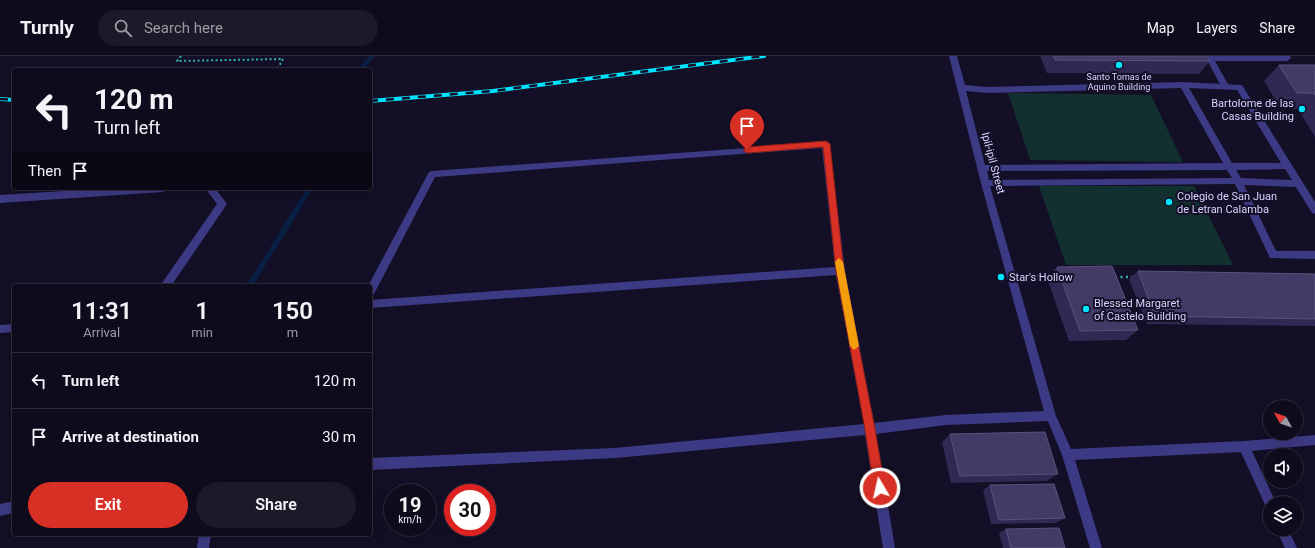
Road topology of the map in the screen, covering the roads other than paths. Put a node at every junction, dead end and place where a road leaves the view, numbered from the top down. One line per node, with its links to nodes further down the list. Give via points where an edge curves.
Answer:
1 (953, 56): 6 (street, Ipil-ipil Street)
2 (1286, 56): 3 (street, via 1287,58)
3 (1210, 57): 5 (street)
4 (1183, 85): 5 (street); 6 (street, via 986,90); 8 (street)
5 (1225, 86): 7 (street, via 1238,87)
6 (960, 88): 9 (street, Ipil-ipil Street)
7 (1287, 166): 8 (street); 12 (street)
8 (1229, 167): 9 (street); 10 (street)
9 (982, 168): 11 (street, Ipil-ipil Street)
10 (1238, 181): 11 (street); 12 (street); 17 (street, via 1273,255)
11 (985, 183): 24 (street, Ipil-ipil Street)
12 (1300, 184): 16 (street)
13 (133, 190): 15 (street)
14 (212, 190): 19 (street, via 222,204)
15 (0, 199)
16 (1315, 210)
17 (1315, 255)
18 (840, 271): 20 (street, via 826,144 432,174); 21 (street); 25 (street)
19 (166, 284)
20 (372, 287)
21 (372, 304)
22 (12, 328): 23 (street)
23 (0, 329)
24 (1051, 416): 25 (street, via 946,420); 28 (street, Ipil-ipil Street)
25 (870, 429): 29 (street, via 615,453); 36 (street)
26 (1315, 440): 27 (street)
27 (1244, 446): 28 (street); 30 (street)
28 (1068, 455): 37 (street, Ipil-ipil Street)
29 (372, 464)
30 (1267, 496)
31 (12, 507): 32 (street)
32 (0, 510)
33 (205, 536): 35 (street)
34 (1285, 536): 38 (street)
35 (203, 548)
36 (889, 548)
37 (1096, 548)
38 (1291, 548)

